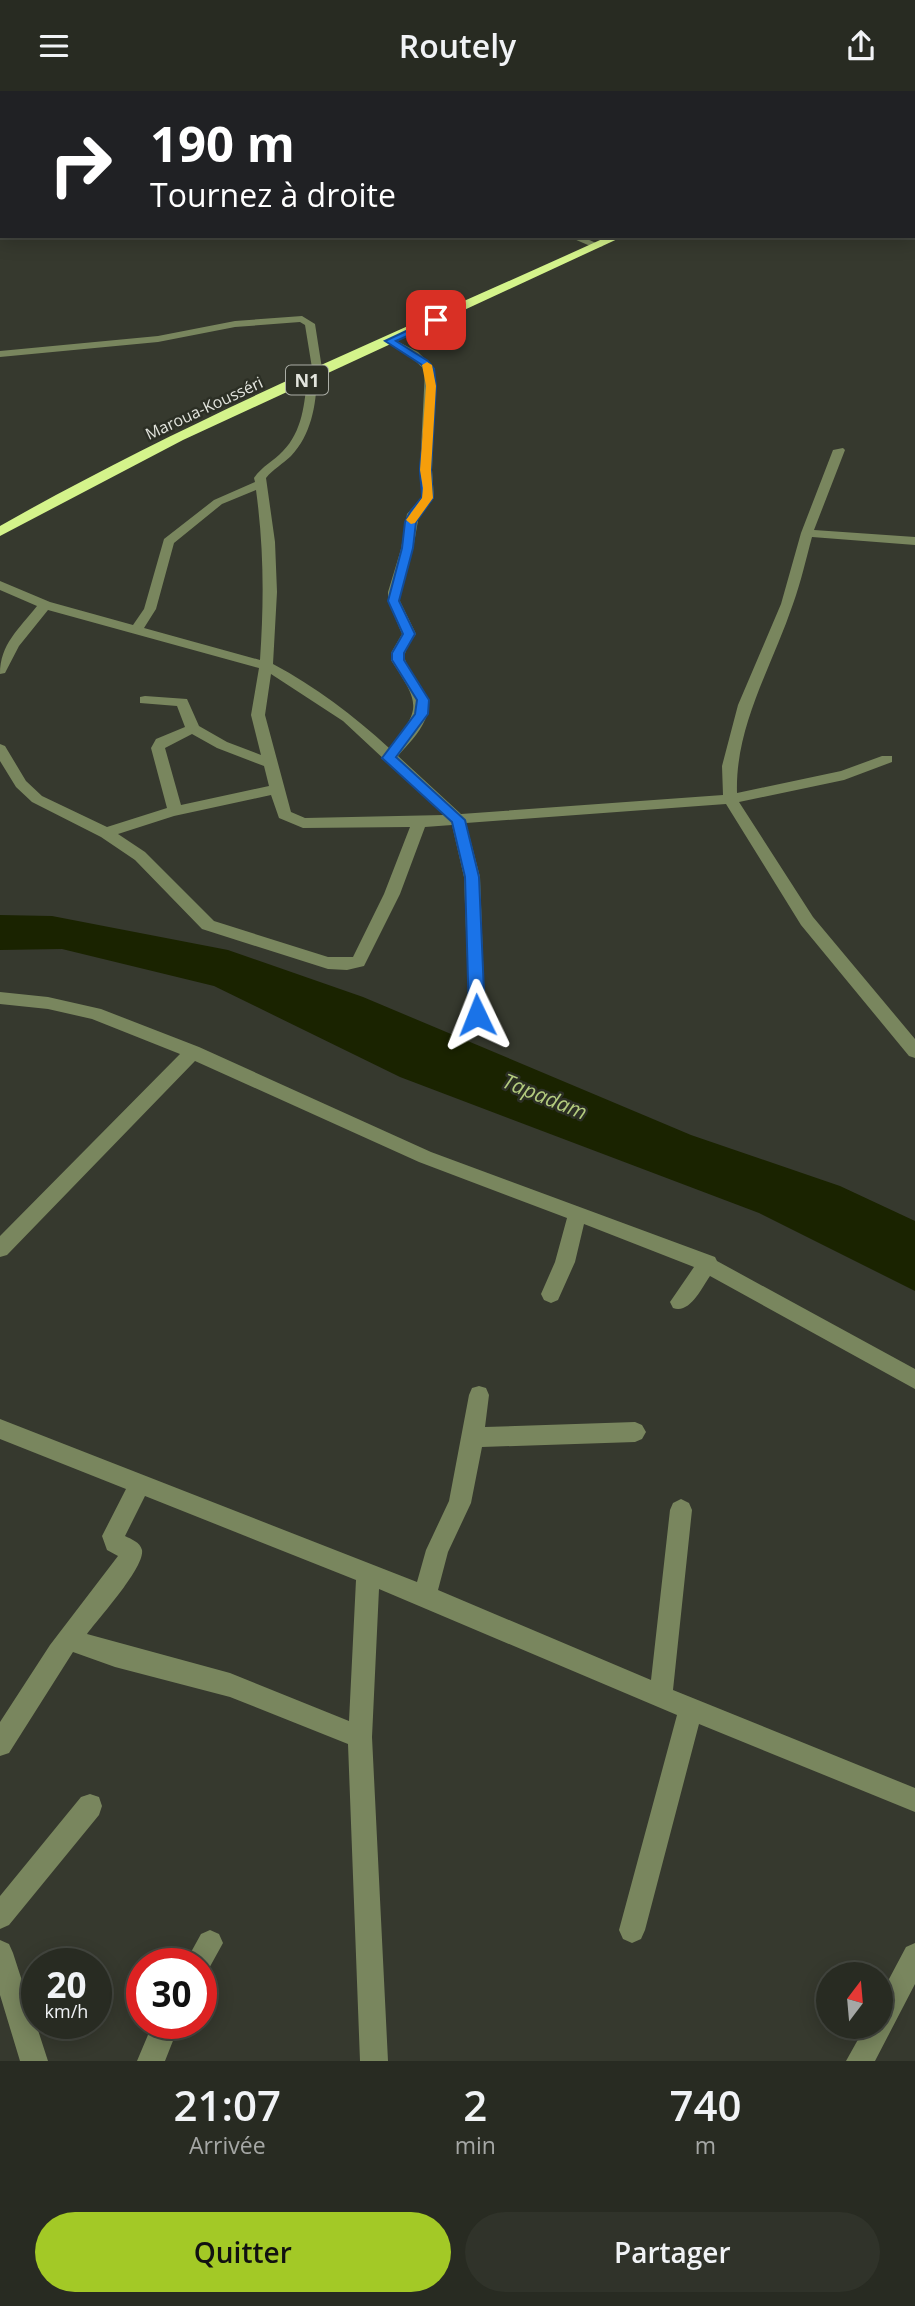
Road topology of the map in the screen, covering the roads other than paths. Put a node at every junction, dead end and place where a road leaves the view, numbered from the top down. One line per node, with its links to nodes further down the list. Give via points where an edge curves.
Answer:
1 (576, 238): 3 (street)
2 (615, 238): 3 (highway, Maroua-Kousséri / N1)
3 (598, 246): 4 (highway, Maroua-Kousséri / N1)
4 (389, 341): 6 (highway, Maroua-Kousséri / N1); 20 (street, via 425,363 431,386 428,498 411,522 394,601 409,634 398,660 423,700 422,714)
5 (0, 354): 6 (street, via 302,319 310,324)
6 (315, 376): 8 (street, via 303,429 288,452 261,475); 9 (highway, Maroua-Kousséri / N1, via 178,437)
7 (839, 450): 10 (street)
8 (261, 484): 14 (street, via 218,502 168,542 150,609); 15 (street, via 271,591)
9 (0, 533)
10 (807, 533): 11 (street); 24 (street, via 787,604 745,705 729,766)
11 (915, 541)
12 (0, 585): 13 (street)
13 (45, 605): 14 (street); 16 (street, via 13,645)
14 (136, 631): 15 (street)
15 (266, 666): 20 (street, via 348,718); 22 (street, via 258,715)
16 (0, 670)
17 (145, 700): 18 (street, via 182,702)
18 (193, 729): 22 (street); 25 (street, via 161,742 158,748)
19 (0, 749): 28 (street, via 21,784 37,799)
20 (388, 758): 26 (street)
21 (887, 759): 24 (street, via 844,775)
22 (269, 763): 23 (street)
23 (275, 789): 25 (street); 27 (street, via 281,810 303,823)
24 (730, 799): 26 (street); 31 (street, via 807,921)
25 (176, 811): 28 (street)
26 (458, 820): 27 (street); 30 (street, via 472,877 477,1015)
27 (419, 822): 28 (street, via 406,864 374,932 358,961 347,964 328,963 208,925 140,856)
28 (106, 834)
29 (0, 998): 32 (street, via 95,1013)
30 (469, 1024)
31 (915, 1051)
32 (193, 1052): 33 (street, via 425,1157); 34 (street)
33 (577, 1214): 35 (street); 36 (street)
34 (0, 1249)
35 (708, 1263): 37 (street); 38 (street)
36 (551, 1294)
37 (680, 1302)
38 (915, 1380)
39 (480, 1395): 42 (street)
40 (0, 1429): 43 (street)
41 (635, 1432): 42 (street)
42 (473, 1437): 46 (street, via 460,1503 437,1550)
43 (139, 1486): 45 (street); 47 (street, via 113,1536 132,1555)
44 (681, 1510): 48 (street)
45 (368, 1576): 46 (street); 50 (street)
46 (425, 1596): 48 (street)
47 (68, 1639): 50 (street, via 230,1685); 51 (street)
48 (661, 1696): 49 (street)
49 (691, 1709): 52 (street); 55 (street)
50 (360, 1737): 63 (street)
51 (0, 1744)
52 (915, 1800)
53 (90, 1806): 54 (street)
54 (0, 1916)
55 (632, 1930)
56 (0, 1953): 61 (street)
57 (915, 1956): 58 (street)
58 (893, 2000)
59 (160, 2039): 62 (street)
60 (873, 2039): 64 (street)
61 (34, 2061)
62 (151, 2061)
63 (374, 2061)
64 (860, 2061)

